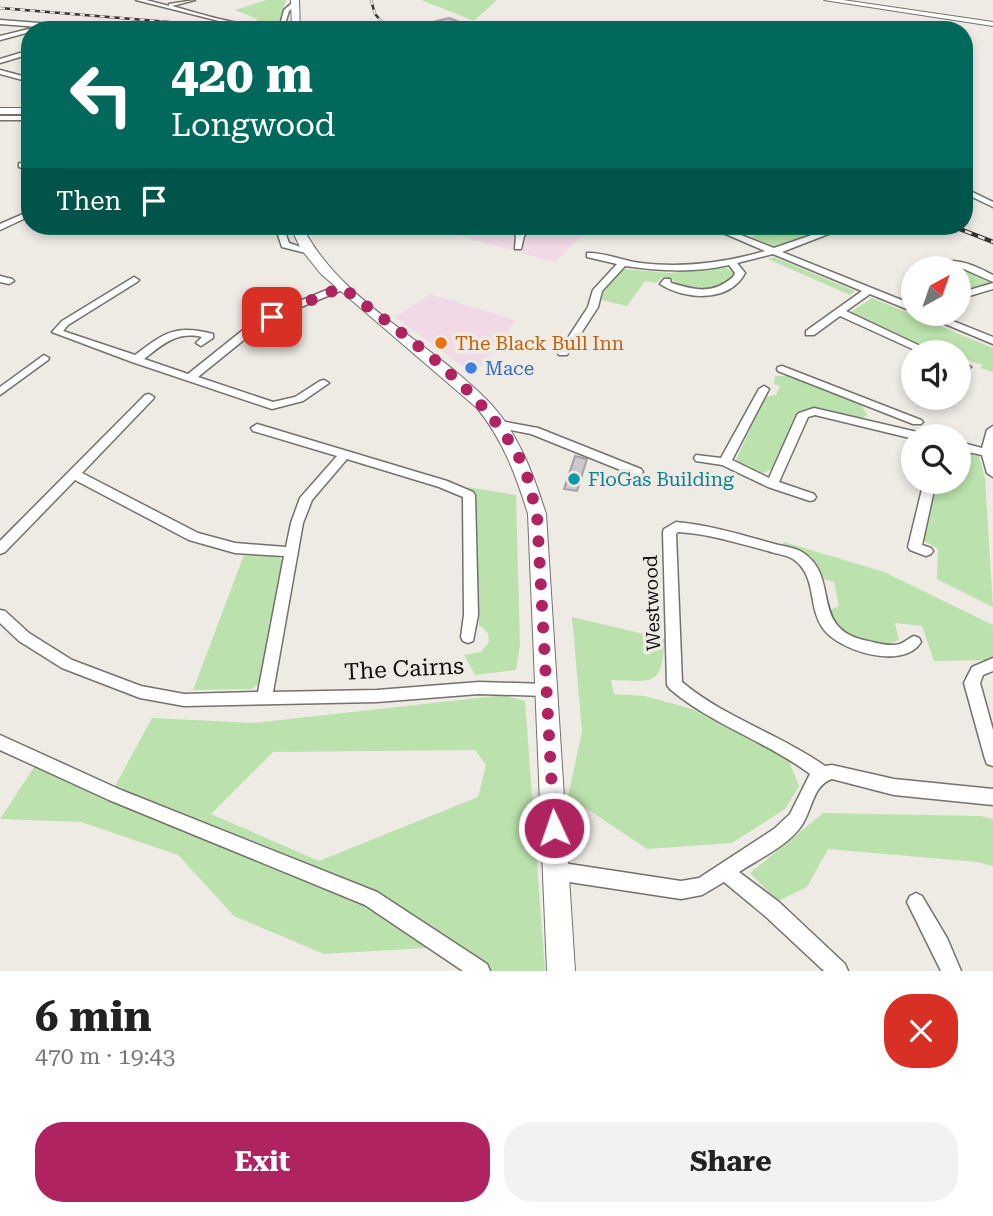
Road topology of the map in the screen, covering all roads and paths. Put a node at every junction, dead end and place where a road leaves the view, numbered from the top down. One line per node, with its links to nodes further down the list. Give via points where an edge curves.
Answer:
1 (139, 0): 5 (street)
2 (192, 0): 5 (street)
3 (828, 0): 9 (main road)
4 (295, 2): 7 (street); 8 (main road)
5 (168, 6): 6 (street)
6 (223, 21)
7 (283, 21)
8 (296, 21)
9 (972, 21)
10 (973, 21): 13 (main road)
11 (0, 22): 12 (street)
12 (21, 24)
13 (993, 24)
14 (21, 34): 15 (street)
15 (0, 38)
16 (21, 55): 17 (street)
17 (0, 61)
18 (0, 72): 19 (street)
19 (21, 77)
20 (0, 111): 21 (street)
21 (21, 111)
22 (0, 118): 23 (street)
23 (21, 118)
24 (973, 195): 25 (street)
25 (993, 205)
26 (0, 215): 27 (street)
27 (19, 219): 28 (street)
28 (0, 226)
29 (281, 235): 35 (street, via 285,246)
30 (300, 235): 35 (main road)
31 (520, 235): 34 (street)
32 (733, 235): 36 (street)
33 (820, 235): 36 (street)
34 (518, 247)
35 (307, 252): 45 (main road)
36 (774, 252): 38 (street); 46 (street)
37 (590, 255): 39 (street)
38 (733, 264): 39 (street, via 680,270); 43 (street, via 740,273 738,279 715,294 704,295 665,284)
39 (621, 265): 55 (street, via 598,290 593,307)
40 (971, 268): 41 (street)
41 (993, 279)
42 (134, 280): 57 (street, via 57,332)
43 (667, 281)
44 (993, 286): 47 (street)
45 (342, 287): 59 (street, via 252,328); 66 (main road, via 435,361)
46 (868, 291): 48 (street); 49 (street)
47 (971, 292)
48 (901, 304)
49 (838, 311): 51 (street); 52 (street)
50 (957, 326): 53 (street)
51 (810, 333)
52 (902, 340)
53 (993, 341)
54 (201, 343): 57 (street, via 209,336 173,331)
55 (562, 354)
56 (44, 358): 62 (street)
57 (136, 360): 59 (street)
58 (782, 369): 64 (street)
59 (192, 376): 60 (street, via 279,406)
60 (324, 383)
61 (764, 389): 75 (street)
62 (0, 392)
63 (149, 397): 78 (street)
64 (878, 408): 65 (street); 67 (street)
65 (917, 422)
66 (500, 425): 76 (street, via 534,431); 89 (main road, via 523,465 537,514)
67 (872, 425): 70 (street); 79 (street, via 814,411 803,415)
68 (257, 428): 73 (street, The Cairns)
69 (993, 430): 72 (street)
70 (901, 432)
71 (971, 449): 72 (street)
72 (987, 453): 77 (street)
73 (344, 454): 84 (street, via 306,498); 86 (street, The Cairns, via 469,495)
74 (700, 458): 75 (street)
75 (725, 463): 79 (street)
76 (637, 472)
77 (993, 473)
78 (74, 474): 82 (street); 84 (street, via 194,537 235,548)
79 (772, 484): 81 (street)
80 (927, 494): 83 (street, via 915,547)
81 (810, 497)
82 (0, 549)
83 (926, 551)
84 (291, 552): 90 (street)
85 (0, 615): 90 (street, The Cairns, via 66,664 140,692 184,699)
86 (468, 637)
87 (914, 642): 93 (street, Westwood, via 896,651 864,648 838,637 828,628 813,571 797,555 705,529 676,527 669,532 675,685 689,699 757,733)
88 (993, 664): 92 (street, via 977,670 972,682)
89 (545, 690): 90 (street, The Cairns); 95 (main road)
90 (265, 696)
91 (0, 742): 98 (street, via 371,898)
92 (993, 759)
93 (823, 774): 94 (street); 96 (street, via 815,780 796,820)
94 (993, 797)
95 (556, 871): 96 (street, via 681,890 702,886); 99 (main road)
96 (725, 872): 100 (street)
97 (916, 902): 101 (street)
98 (480, 971)
99 (561, 971)
100 (838, 971)
101 (951, 971)

